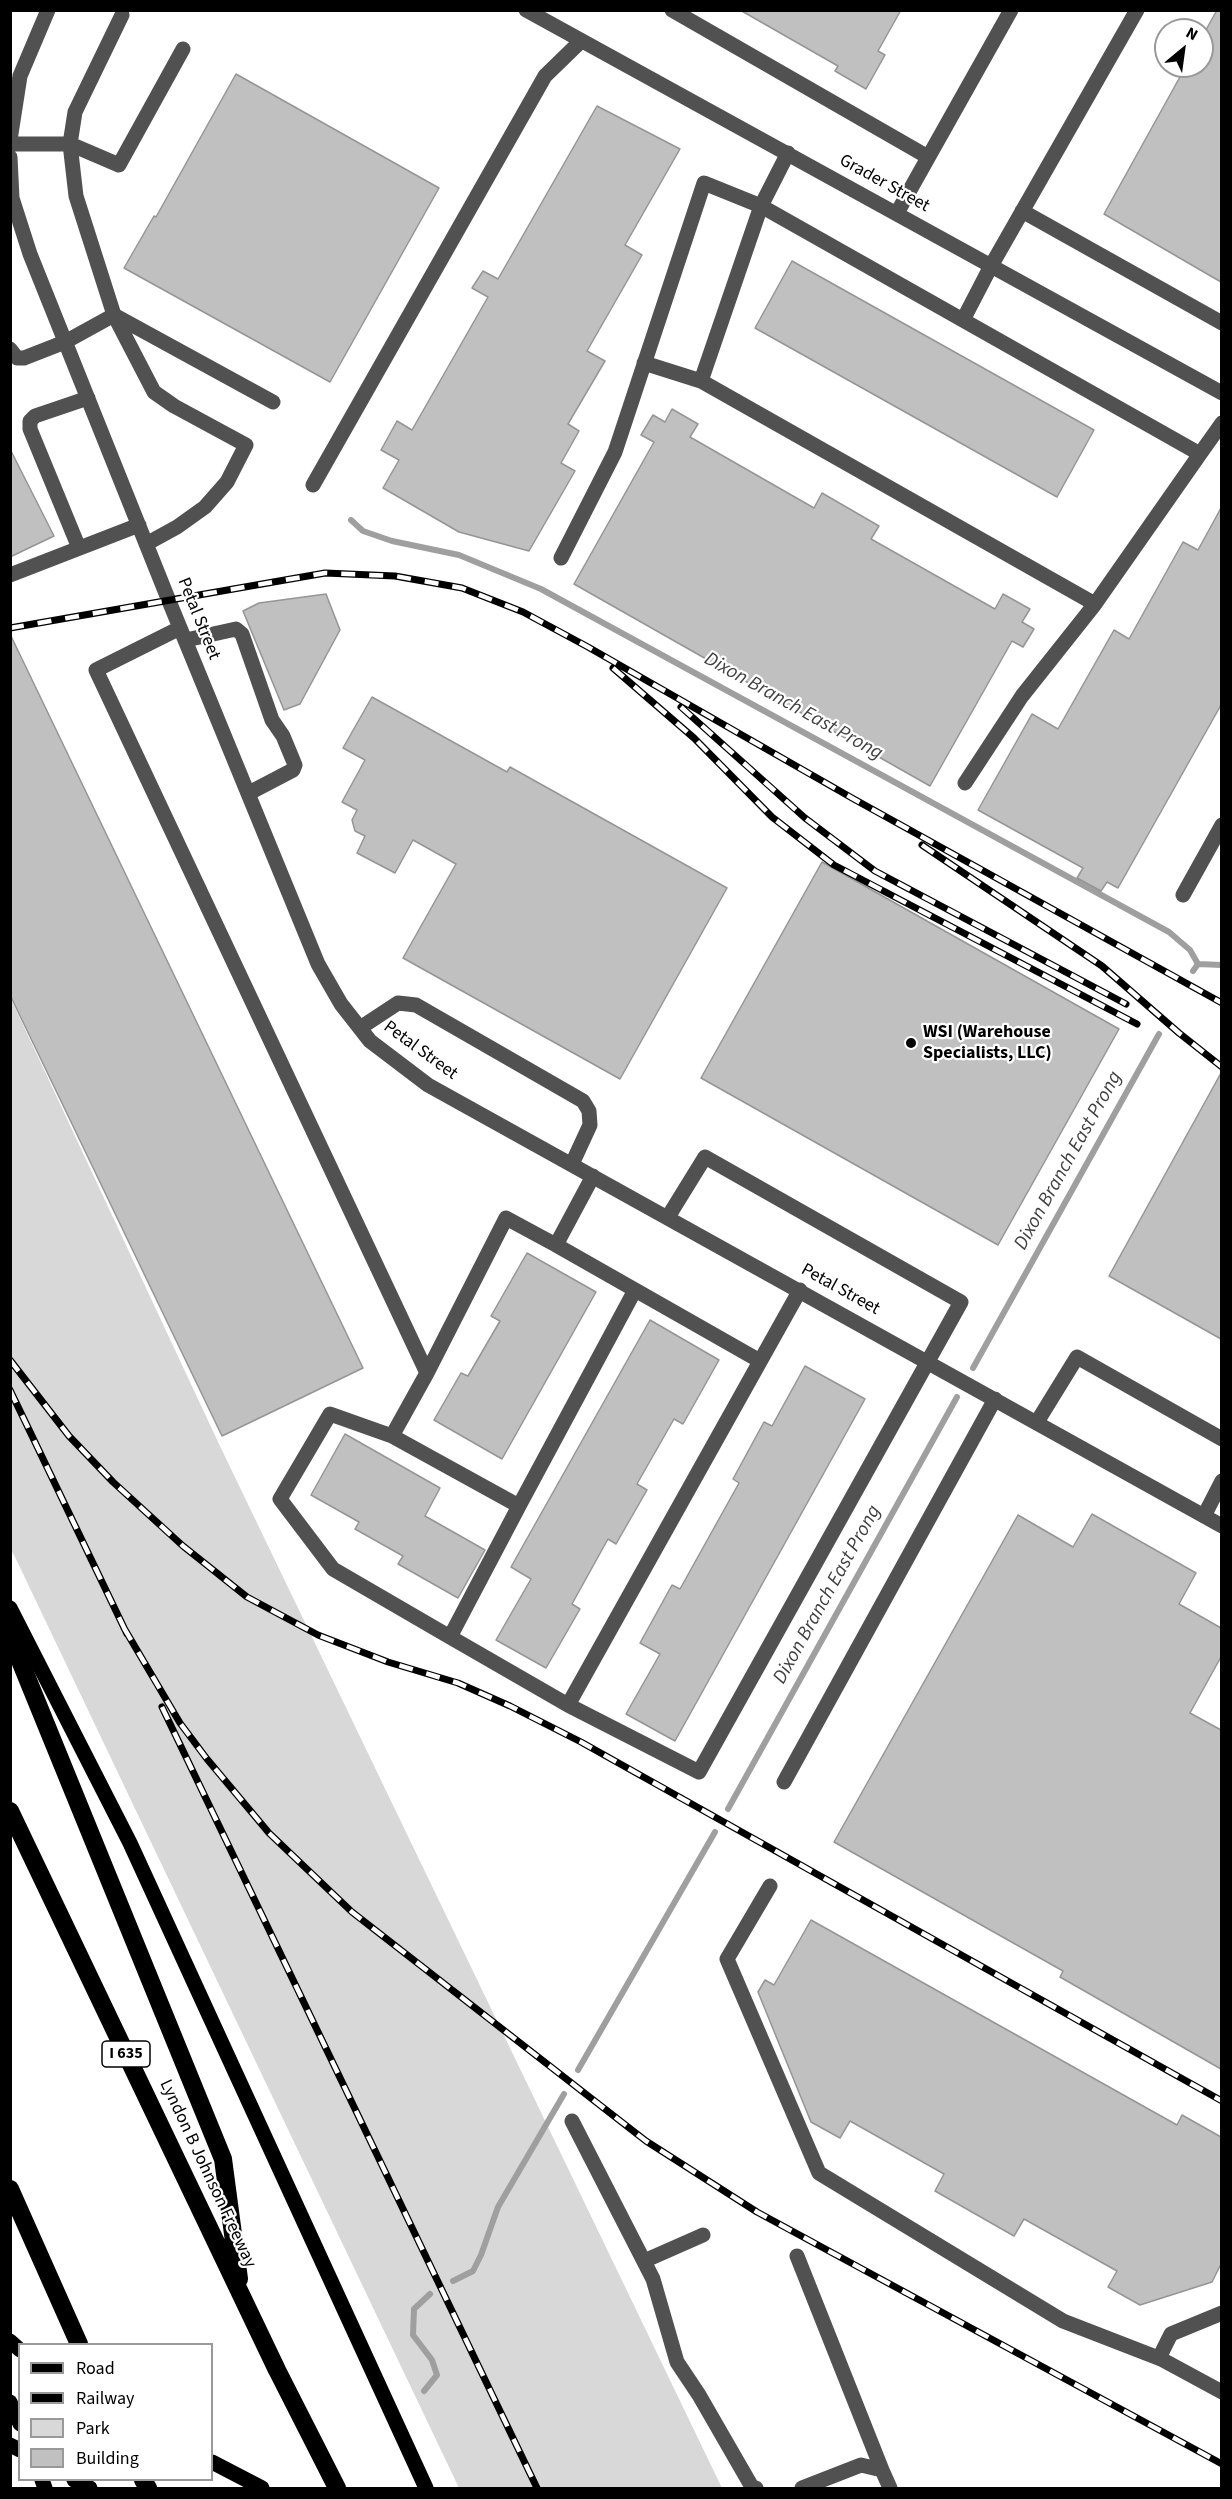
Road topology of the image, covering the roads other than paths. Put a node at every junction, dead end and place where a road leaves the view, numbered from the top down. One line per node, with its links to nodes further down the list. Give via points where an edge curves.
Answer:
1 (48, 10): 9 (street)
2 (526, 10): 7 (street, Grader Street)
3 (672, 10): 14 (street)
4 (1011, 10): 14 (street)
5 (1137, 10): 17 (street)
6 (122, 15): 11 (street, via 75,112)
7 (581, 41): 12 (street, Grader Street); 32 (street, via 545,76)
8 (183, 49): 11 (street, via 119,165)
9 (17, 60): 10 (street, via 20,76)
10 (10, 142): 11 (street)
11 (70, 144): 20 (street, via 76,195)
12 (788, 153): 16 (street); 18 (street, Grader Street)
13 (10, 157): 15 (street, Petal Street)
14 (928, 157): 18 (street)
15 (11, 199): 23 (street, Petal Street)
16 (761, 206): 21 (street); 25 (street, via 704,183); 26 (street)
17 (1022, 212): 19 (street); 22 (street)
18 (897, 213): 19 (street, Grader Street)
19 (991, 266): 21 (street); 27 (street, Grader Street)
20 (114, 315): 23 (street); 29 (street); 34 (street, via 154,392 246,445 226,482 205,507)
21 (963, 320): 31 (street)
22 (1221, 323)
23 (65, 342): 24 (street, via 24,358 17,358); 28 (street, Petal Street)
24 (10, 349)
25 (644, 363): 26 (street); 36 (street, via 615,452)
26 (701, 381): 38 (street)
27 (1221, 393)
28 (88, 398): 33 (street, Petal Street); 35 (street, via 34,416 30,421)
29 (273, 402)
30 (1221, 423): 31 (street)
31 (1200, 454): 38 (street)
32 (313, 485)
33 (139, 525): 34 (street, Petal Street); 35 (street)
34 (146, 544): 39 (street, Petal Street)
35 (79, 548): 37 (street)
36 (561, 558)
37 (10, 574)
38 (1095, 604): 40 (street, via 1022,696)
39 (183, 634): 41 (street, Petal Street); 41 (street, via 236,629 242,634 272,720 295,765 293,770); 53 (street, via 96,670)
40 (965, 783)
41 (249, 794): 44 (street, Petal Street, via 318,963)
42 (1221, 825): 43 (street)
43 (1183, 895)
44 (360, 1028): 45 (street, Petal Street, via 370,1041 428,1085); 45 (street, via 398,1003 416,1005 583,1101 590,1125)
45 (572, 1164): 46 (street, Petal Street)
46 (593, 1176): 47 (street, Petal Street); 48 (street)
47 (668, 1217): 50 (street, Petal Street); 52 (street, via 705,1157 961,1302)
48 (555, 1245): 49 (street); 53 (street, via 506,1218)
49 (635, 1290): 51 (street); 59 (street)
50 (800, 1290): 51 (street); 52 (street, Petal Street)
51 (760, 1361): 65 (street)
52 (929, 1362): 54 (street, Petal Street); 65 (street, via 699,1772)
53 (427, 1373): 56 (street)
54 (995, 1399): 55 (street, Petal Street); 66 (street)
55 (1037, 1422): 57 (street, via 1077,1357); 60 (street, Petal Street)
56 (392, 1436): 59 (street); 64 (street, via 330,1414 280,1498 333,1569)
57 (1221, 1438)
58 (1221, 1481): 60 (street)
59 (519, 1506): 64 (street)
60 (1204, 1516): 61 (street, Petal Street)
61 (1221, 1526)
62 (10, 1608): 87 (main road, via 130,1843)
63 (10, 1636): 74 (highway, via 223,2159)
64 (450, 1637): 65 (street)
65 (568, 1705)
66 (784, 1782)
67 (10, 1811): 74 (highway, Lyndon B Johnson Freeway / I 635)
68 (770, 1886): 77 (street, via 728,1959 819,2173 1063,2321)
69 (572, 2121): 73 (street)
70 (10, 2188): 76 (highway)
71 (703, 2235): 73 (street)
72 (796, 2256): 82 (street)
73 (644, 2261): 88 (street, via 678,2362)
74 (242, 2296): 86 (highway, Lyndon B Johnson Freeway / I 635)
75 (1221, 2313): 77 (street, via 1171,2334)
76 (79, 2343)
77 (1159, 2358): 78 (street)
78 (1221, 2392)
79 (10, 2402): 80 (main road)
80 (18, 2420)
81 (213, 2463): 85 (main road)
82 (882, 2470): 89 (street, via 861,2465); 90 (street)
83 (76, 2481): 84 (main road)
84 (90, 2488)
85 (262, 2488)
86 (337, 2488)
87 (426, 2488)
88 (756, 2488)
89 (802, 2488)
90 (890, 2488)

